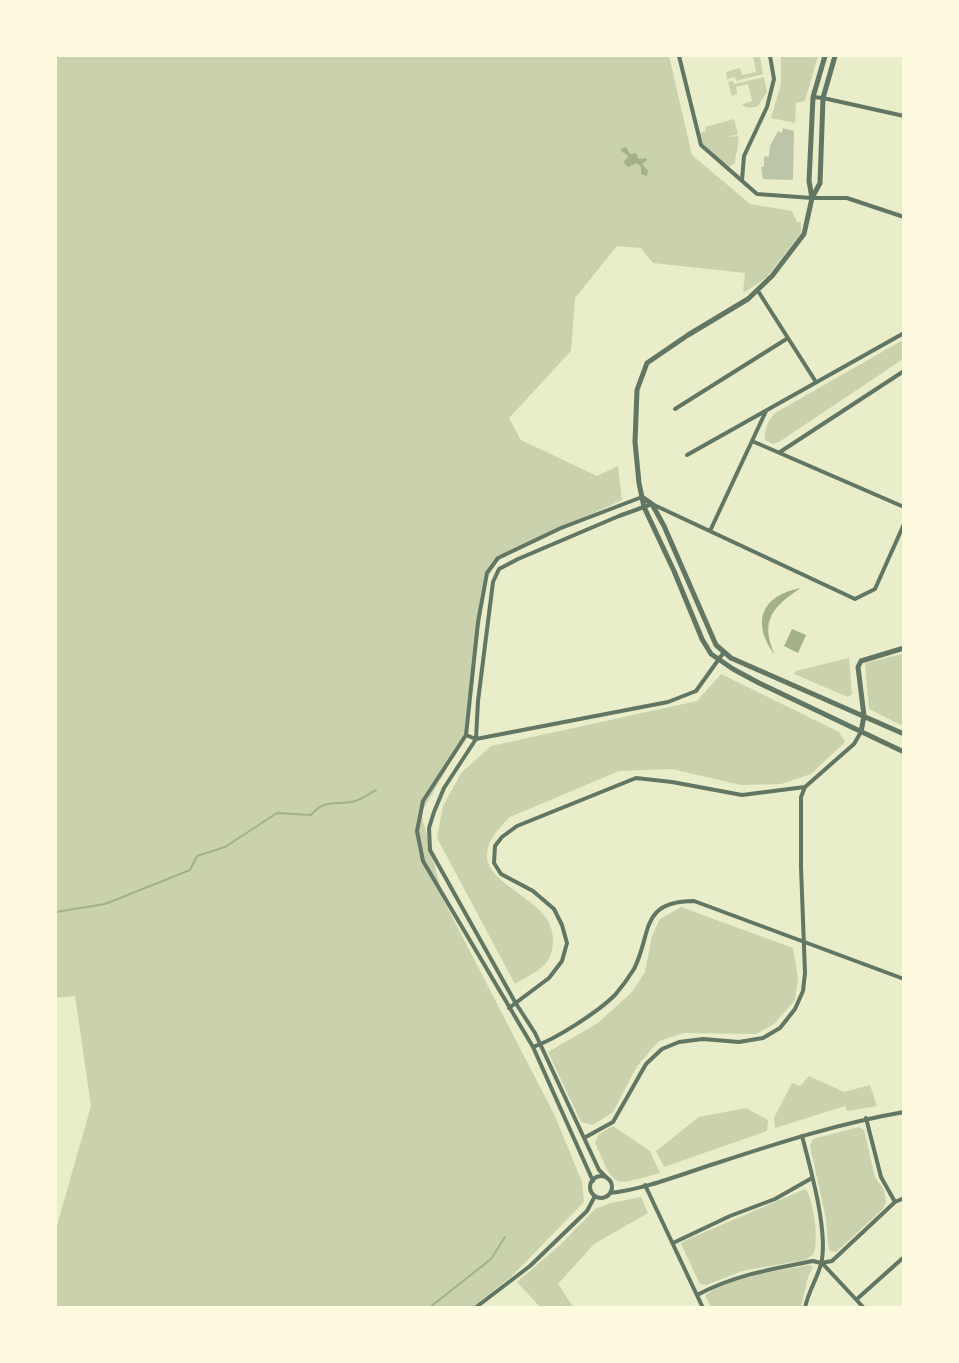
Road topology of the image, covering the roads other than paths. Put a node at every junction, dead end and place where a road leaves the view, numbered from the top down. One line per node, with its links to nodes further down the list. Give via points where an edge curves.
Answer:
1 (679, 56): 8 (street, via 701,145)
2 (770, 56): 8 (street, via 774,79 767,107 744,156)
3 (825, 56): 5 (street)
4 (835, 56): 6 (street)
5 (813, 98): 6 (street); 9 (street, via 808,181)
6 (823, 98): 7 (street); 9 (street, via 820,183)
7 (903, 117)
8 (742, 181): 9 (street, via 757,194)
9 (812, 198): 10 (street, via 847,198); 11 (street, via 804,234)
10 (903, 217)
11 (758, 291): 13 (street); 21 (street, via 647,363 637,390 634,442)
12 (903, 333): 15 (street)
13 (788, 338): 15 (street); 16 (street)
14 (903, 371): 19 (street)
15 (816, 382): 17 (street)
16 (675, 409)
17 (766, 411): 18 (street); 20 (street)
18 (752, 441): 19 (street); 26 (street)
19 (779, 453): 24 (street)
20 (687, 454)
21 (642, 497): 22 (street); 23 (street); 33 (street, via 561,528 498,558 487,573 478,622)
22 (652, 504): 23 (street); 26 (street); 28 (street, via 716,645)
23 (644, 507): 29 (street, via 702,639); 34 (street, via 499,569 493,582)
24 (903, 507)
25 (903, 524): 26 (street, via 875,590 855,599)
26 (710, 531)
27 (903, 648): 30 (street, via 861,661 858,667)
28 (724, 652): 29 (street); 30 (street)
29 (718, 659): 31 (street); 34 (street, via 696,691 668,702)
30 (864, 716): 31 (street); 32 (street)
31 (861, 732): 35 (street); 36 (street, via 854,744)
32 (903, 734)
33 (466, 735): 34 (street); 40 (street, via 423,801 417,831 423,861)
34 (476, 739): 39 (street, via 444,788 434,812 429,828 430,850)
35 (903, 752)
36 (805, 787): 37 (street, via 801,797); 39 (street, via 742,795 636,778 517,826 502,837 495,846 494,863 501,874 533,891 554,909 567,943 562,961 549,978)
37 (804, 942): 38 (street); 41 (street, via 694,901 676,901 649,921 634,968 614,995); 46 (street, via 803,991 795,1010 780,1028 763,1038 739,1042 703,1039 662,1049 646,1064 613,1122)
38 (903, 979)
39 (515, 1002): 40 (street); 41 (street)
40 (509, 1008): 42 (street)
41 (541, 1044): 42 (street); 46 (street)
42 (533, 1047): 49 (street)
43 (903, 1112): 44 (street)
44 (866, 1118): 45 (street); 54 (street, via 881,1177)
45 (802, 1136): 48 (street); 50 (street)
46 (584, 1138): 47 (street)
47 (606, 1178): 49 (street); 51 (street, via 611,1183)
48 (812, 1178): 55 (street, via 775,1199); 57 (street, via 820,1216)
49 (592, 1181): 52 (street)
50 (645, 1185): 51 (street); 55 (street)
51 (610, 1193): 52 (street, via 604,1198)
52 (595, 1196): 60 (street, via 587,1211 530,1266)
53 (903, 1198): 54 (street)
54 (895, 1202): 57 (street, via 832,1261)
55 (673, 1243): 58 (street)
56 (903, 1257): 59 (street)
57 (822, 1263): 58 (street, via 813,1261 743,1275); 59 (street); 62 (street)
58 (697, 1295): 61 (street)
59 (857, 1299): 63 (street)
60 (477, 1307)
61 (703, 1308)
62 (805, 1308)
63 (864, 1308)

